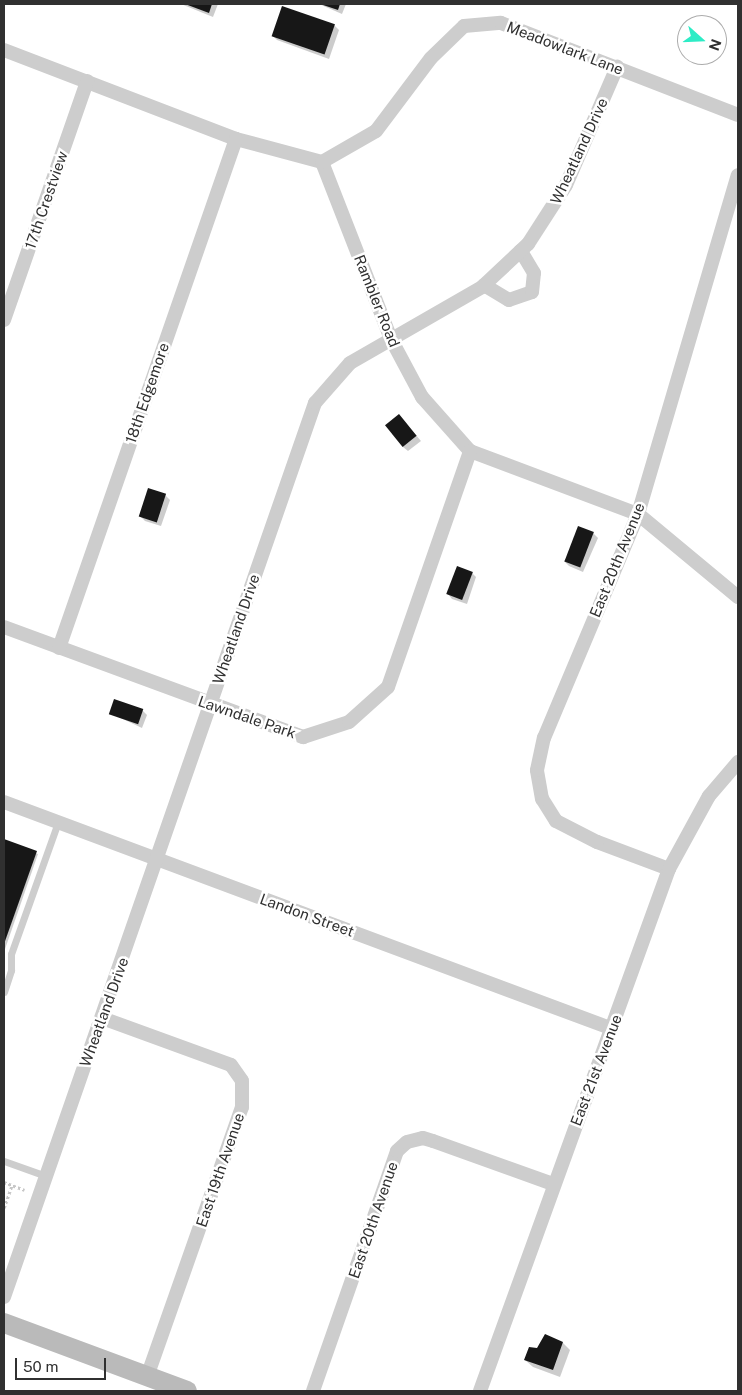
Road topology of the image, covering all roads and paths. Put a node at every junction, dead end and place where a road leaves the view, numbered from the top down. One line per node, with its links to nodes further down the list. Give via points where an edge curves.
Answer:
1 (4, 50): 3 (street)
2 (617, 67): 4 (street, Meadowlark Lane); 6 (street, Meadowlark Lane, via 501,24 464,26 431,58 376,131); 8 (street, Wheatland Drive, via 566,185 544,223)
3 (87, 81): 5 (street); 10 (street, 17th Crestview)
4 (738, 115)
5 (236, 139): 6 (street); 16 (street, 18th Edgemore)
6 (322, 162): 11 (street, Rambler Road)
7 (738, 175): 13 (street, East 20th Avenue)
8 (521, 251): 9 (street, Wheatland Drive); 9 (street, via 534,273 532,292 509,300)
9 (484, 285): 11 (street, Wheatland Drive)
10 (4, 320)
11 (391, 339): 12 (street, Rambler Road, via 422,397); 17 (street, Wheatland Drive, via 350,363 315,403)
12 (470, 451): 13 (street, Rambler Road); 17 (street, Lawndale Park, via 388,687 349,722 303,737)
13 (638, 514): 14 (street, Rambler Road); 22 (street, East 20th Avenue, via 544,738 537,770 542,799 556,822)
14 (738, 597)
15 (4, 627): 16 (street, Lawndale Park)
16 (58, 648): 17 (street, Lawndale Park)
17 (210, 705): 21 (street, Wheatland Drive)
18 (738, 762): 22 (street, East 21st Avenue, via 709,796)
19 (4, 802): 20 (street, Landon Street)
20 (58, 822): 21 (street, Landon Street); 23 (lane, via 11,954 11,970)
21 (158, 860): 24 (street, Wheatland Drive); 25 (street, Landon Street)
22 (669, 870): 25 (street, East 21st Avenue)
23 (4, 992)
24 (102, 1018): 27 (street, Wheatland Drive); 35 (street, East 19th Avenue, via 231,1065 242,1080 242,1107)
25 (610, 1028): 29 (street, East 21st Avenue)
26 (4, 1161): 27 (lane)
27 (46, 1176): 33 (street, Wheatland Drive)
28 (4, 1182): 30 (path)
29 (553, 1184): 37 (street, East 20th Avenue, via 423,1138 408,1142 397,1151); 38 (street, East 21st Avenue)
30 (12, 1185): 31 (path); 32 (path)
31 (25, 1190)
32 (4, 1208)
33 (4, 1297)
34 (4, 1323): 35 (street)
35 (147, 1377): 36 (street)
36 (187, 1391)
37 (313, 1391)
38 (480, 1391)

